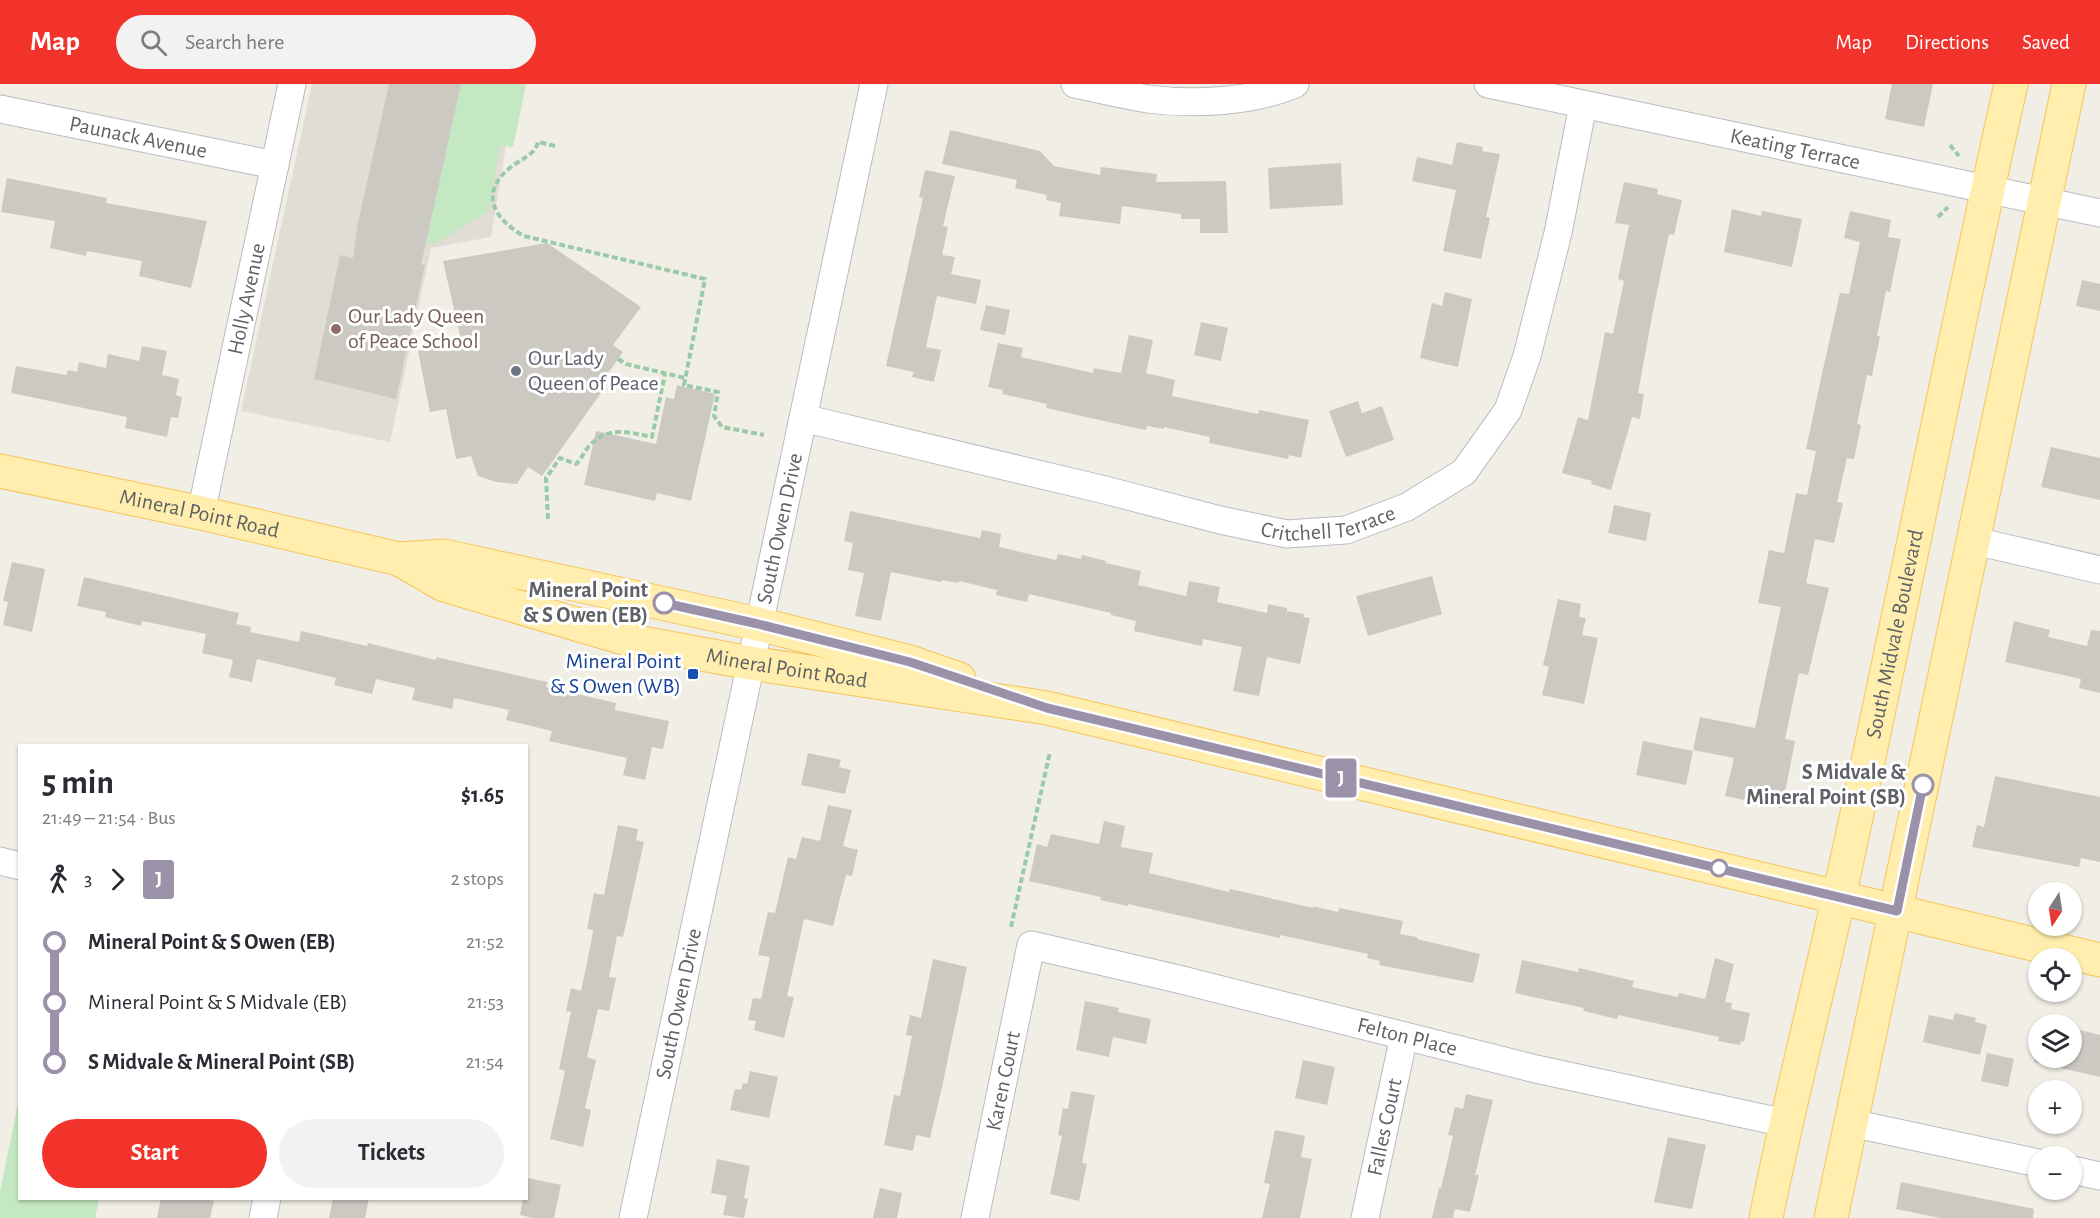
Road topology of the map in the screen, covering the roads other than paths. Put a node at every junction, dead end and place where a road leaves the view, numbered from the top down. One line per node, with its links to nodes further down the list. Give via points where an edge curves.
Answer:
1 (292, 84): 10 (street, Holly Avenue)
2 (874, 84): 14 (street, South Owen Drive)
3 (1075, 84): 4 (street, via 1149,99 1194,101 1247,98)
4 (1295, 84)
5 (1488, 84): 8 (street, Keating Terrace)
6 (2011, 84): 11 (main road, South Midvale Boulevard)
7 (2069, 84): 12 (main road)
8 (1583, 105): 11 (street, Keating Terrace); 14 (street, Critchell Terrace, via 1558,233 1527,356 1508,410 1464,472 1407,507 1346,530 1287,534)
9 (0, 109): 10 (street, Paunack Avenue)
10 (275, 165): 16 (street, Holly Avenue)
11 (1988, 189): 12 (street, Keating Terrace); 25 (main road, South Midvale Boulevard)
12 (2044, 201): 13 (street, Keating Terrace); 17 (main road)
13 (2100, 213)
14 (802, 418): 20 (street, South Owen Drive)
15 (0, 471): 16 (main road, Mineral Point Road)
16 (201, 513): 18 (main road, Mineral Point Road)
17 (1975, 541): 19 (street); 26 (main road)
18 (399, 559): 20 (main road, Mineral Point Road, via 444,556); 21 (main road, Mineral Point Road, via 444,585 637,642)
19 (2100, 570)
20 (758, 624): 21 (street, South Owen Drive); 22 (main road, Mineral Point Road, via 910,662)
21 (750, 663): 22 (main road, Mineral Point Road); 37 (street, South Owen Drive)
22 (1047, 708): 25 (main road, Mineral Point Road)
23 (0, 861): 24 (street)
24 (18, 866)
25 (1839, 897): 26 (main road, Mineral Point Road); 30 (main road, South Midvale Boulevard)
26 (1897, 911): 28 (main road, Mineral Point Road); 31 (main road)
27 (1031, 945): 29 (street, Felton Place); 38 (street, Karen Court)
28 (2100, 960)
29 (1404, 1036): 30 (street, Felton Place); 39 (street, Falles Court)
30 (1785, 1123): 40 (main road, South Midvale Boulevard)
31 (1851, 1123): 32 (street); 41 (main road)
32 (2028, 1161)
33 (2082, 1172): 34 (street)
34 (2100, 1176)
35 (267, 1200): 36 (street)
36 (263, 1218)
37 (633, 1218)
38 (975, 1218)
39 (1365, 1218)
40 (1766, 1218)
41 (1831, 1218)

